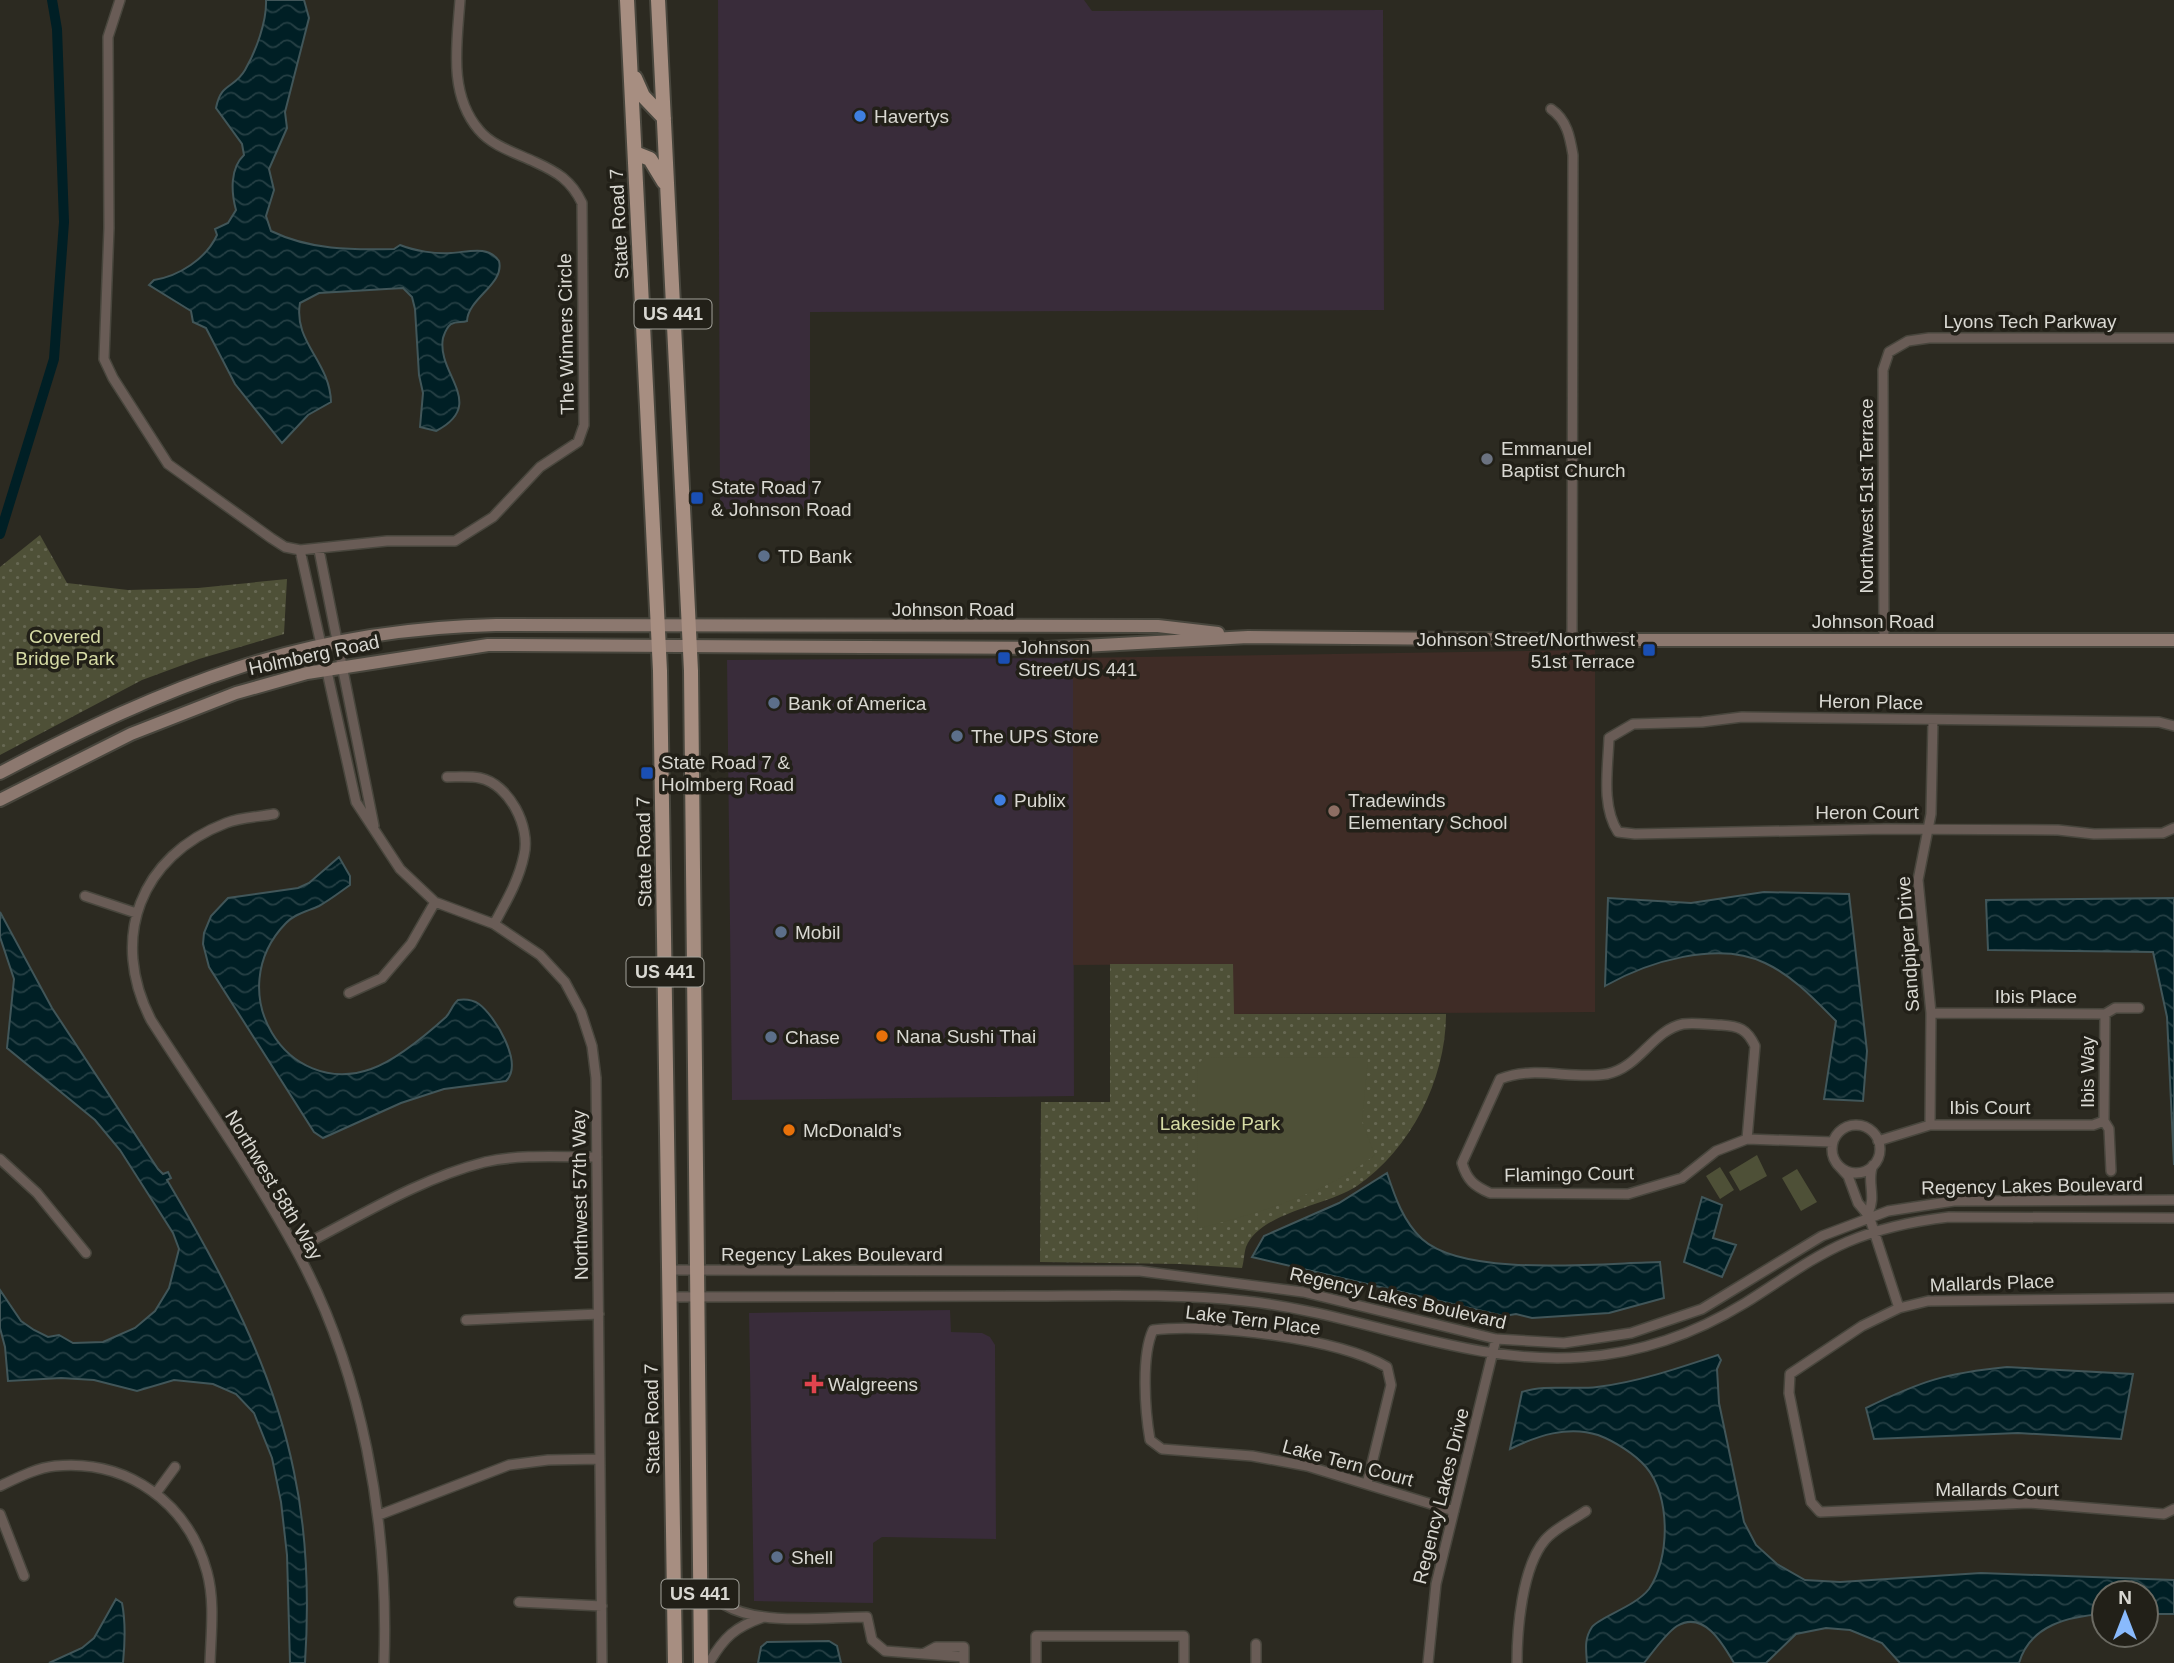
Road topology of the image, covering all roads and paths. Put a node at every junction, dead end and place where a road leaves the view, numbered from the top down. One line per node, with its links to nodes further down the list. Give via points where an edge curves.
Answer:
1 (120, 0): 12 (street, The Winners Circle, via 108,37 104,359 168,464 271,538)
2 (460, 0): 13 (street, The Winners Circle, via 457,87 472,119 497,144 560,174 573,185 582,203 584,425 578,442 540,467 493,517 455,541 387,541)
3 (627, 0): 5 (main road, State Road 7 / US 441)
4 (658, 0): 7 (main road, US 441)
5 (631, 71): 7 (main road, via 643,96); 8 (main road, State Road 7 / US 441)
6 (1551, 109): 19 (street, via 1560,115 1573,155)
7 (664, 118): 9 (main road, US 441)
8 (635, 153): 9 (main road, via 650,159); 15 (main road, State Road 7 / US 441)
9 (667, 190): 16 (main road, US 441)
10 (2174, 338): 11 (street, Lyons Tech Parkway, via 1929,338 1908,341)
11 (1889, 352): 20 (street, Northwest 51st Terrace, via 1883,370)
12 (300, 550): 13 (street, The Winners Circle); 22 (street, Northwest 57th Way)
13 (319, 550): 18 (street, Northwest 57th Way)
14 (1158, 626): 16 (street, Johnson Road); 17 (street, Johnson Road); 24 (street, via 1135,637 1085,639)
15 (658, 627): 16 (street, Johnson Road); 18 (street, Holmberg Road, via 456,626); 23 (main road, State Road 7 / US 441)
16 (688, 627): 25 (main road, US 441)
17 (1248, 636): 19 (street, Johnson Road); 24 (street, Johnson Road)
18 (339, 640): 22 (street, Holmberg Road); 26 (street, Northwest 57th Way)
19 (1572, 640): 20 (street, Johnson Road)
20 (1884, 640): 21 (street, Johnson Road)
21 (2174, 640)
22 (320, 645): 27 (street, Northwest 57th Way); 30 (street, Holmberg Road, via 217,672 151,698)
23 (659, 646): 25 (street, Johnson Road); 26 (street, Holmberg Road, via 488,645); 62 (main road, State Road 7 / US 441)
24 (1075, 646): 25 (street, Johnson Road)
25 (689, 647): 63 (main road, US 441)
26 (344, 666): 27 (street, Holmberg Road); 37 (street, Northwest 57th Way)
27 (325, 670): 33 (street, Holmberg Road, via 236,693 166,718); 37 (street, Northwest 57th Way, via 356,802)
28 (1933, 720): 29 (street, Heron Place, via 2159,722); 31 (street, Heron Place, via 1742,717 1633,724 1609,738); 36 (street, Sandpiper Drive, via 1932,804)
29 (2174, 726)
30 (0, 773)
31 (1608, 775): 36 (street, Heron Court, via 1609,818 1618,832)
32 (447, 777): 41 (street, via 481,778 495,785 510,800 523,825 526,852)
33 (0, 800)
34 (274, 814): 40 (street, via 228,822 178,851 159,869)
35 (2174, 828): 36 (street, Heron Court, via 2163,833 2094,834)
36 (1926, 830): 44 (street, Sandpiper Drive, via 1918,880)
37 (375, 831): 39 (street, Northwest 57th Way, via 400,869)
38 (85, 896): 40 (street)
39 (435, 902): 41 (street, Northwest 57th Way); 42 (street, via 411,944 382,978)
40 (136, 913): 60 (street, Northwest 58th Way, via 132,971 137,993)
41 (494, 924): 51 (street, Northwest 57th Way, via 540,955 565,982 581,1012 596,1078)
42 (349, 993)
43 (2139, 1008): 45 (street, Ibis Place, via 2115,1008)
44 (1931, 1013): 45 (street, Ibis Place); 47 (street, Sandpiper Drive)
45 (2105, 1014): 46 (street, Ibis Way)
46 (2104, 1121): 47 (street, Ibis Court, via 2093,1125); 55 (street, Ibis Way, via 2109,1129)
47 (1930, 1125): 49 (street, Ibis Court)
48 (1748, 1139): 48 (street, Flamingo Court, via 1755,1046 1750,1035 1738,1026 1684,1024 1666,1032 1623,1069 1606,1074 1515,1073 1500,1079 1462,1163 1475,1187 1490,1193 1628,1194 1682,1178 1716,1151); 50 (street, Flamingo Court)
49 (1878, 1141): 50 (street, via 1869,1129 1855,1125 1841,1130); 54 (street, via 1879,1154)
50 (1833, 1142): 53 (street)
51 (597, 1157): 60 (street, via 486,1162 408,1191); 68 (street, Northwest 57th Way)
52 (0, 1159): 61 (street, via 37,1193)
53 (1837, 1164): 54 (street, via 1851,1172); 57 (street)
54 (1873, 1165): 57 (street)
55 (2110, 1171)
56 (2174, 1200): 57 (street, Regency Lakes Boulevard, via 1954,1201)
57 (1869, 1214): 59 (street); 70 (street, Regency Lakes Boulevard, via 1822,1236 1702,1309 1664,1324 1597,1340)
58 (2174, 1218): 59 (street, Regency Lakes Boulevard, via 1949,1217)
59 (1874, 1232): 67 (street); 71 (street, Regency Lakes Boulevard, via 1817,1257 1708,1322 1650,1345 1572,1358)
60 (296, 1249): 83 (street, Northwest 58th Way, via 351,1390)
61 (86, 1253)
62 (669, 1270): 63 (street, Regency Lakes Boulevard); 64 (main road, State Road 7 / US 441)
63 (698, 1270): 65 (main road, US 441); 70 (street, Regency Lakes Boulevard, via 1140,1271 1303,1292)
64 (669, 1297): 65 (street, Regency Lakes Boulevard); 94 (main road, State Road 7 / US 441)
65 (699, 1297): 71 (street, Regency Lakes Boulevard, via 1066,1295 1241,1300 1333,1314); 85 (main road, US 441)
66 (2174, 1298): 67 (street, Mallards Place, via 1956,1299)
67 (1899, 1308): 81 (street, Mallards Place, via 1862,1326 1790,1374 1789,1393 1811,1502)
68 (599, 1314): 69 (street); 73 (street, Northwest 57th Way)
69 (466, 1320)
70 (1496, 1339): 71 (street, Regency Lakes Drive)
71 (1493, 1355): 79 (street, Regency Lakes Drive)
72 (1150, 1440): 75 (street, Lake Tern Court, via 1162,1448 1307,1466); 75 (street, Lake Tern Place, via 1146,1345 1153,1330 1267,1335 1319,1343 1387,1367 1391,1385)
73 (599, 1459): 83 (street, via 509,1465); 87 (street, Northwest 57th Way)
74 (175, 1468): 77 (street)
75 (1367, 1484): 79 (street, Lake Tern Court)
76 (0, 1486): 77 (street, via 53,1466 85,1466 113,1471)
77 (156, 1493): 91 (street, via 184,1520 208,1576)
78 (2174, 1510): 81 (street, Mallards Court, via 2164,1514 2029,1503)
79 (1454, 1511): 100 (street, Regency Lakes Drive, via 1434,1594)
80 (1586, 1511): 101 (street, via 1545,1539 1535,1558 1520,1609)
81 (1820, 1513)
82 (0, 1514): 84 (street)
83 (379, 1516): 92 (street, Northwest 58th Way)
84 (24, 1576)
85 (700, 1582): 88 (street, via 724,1605); 95 (main road, US 441)
86 (519, 1602): 87 (street)
87 (602, 1606): 93 (street, Northwest 57th Way)
88 (765, 1617): 90 (street, via 867,1617 872,1640 885,1651 923,1654 936,1647); 96 (street, via 734,1628)
89 (1256, 1644): 99 (street)
90 (964, 1656)
91 (210, 1663)
92 (384, 1663)
93 (602, 1663)
94 (675, 1663)
95 (701, 1663)
96 (709, 1663)
97 (1036, 1663): 98 (street, via 1036,1636 1184,1636)
98 (1184, 1663)
99 (1256, 1663)
100 (1428, 1663)
101 (1517, 1663)

